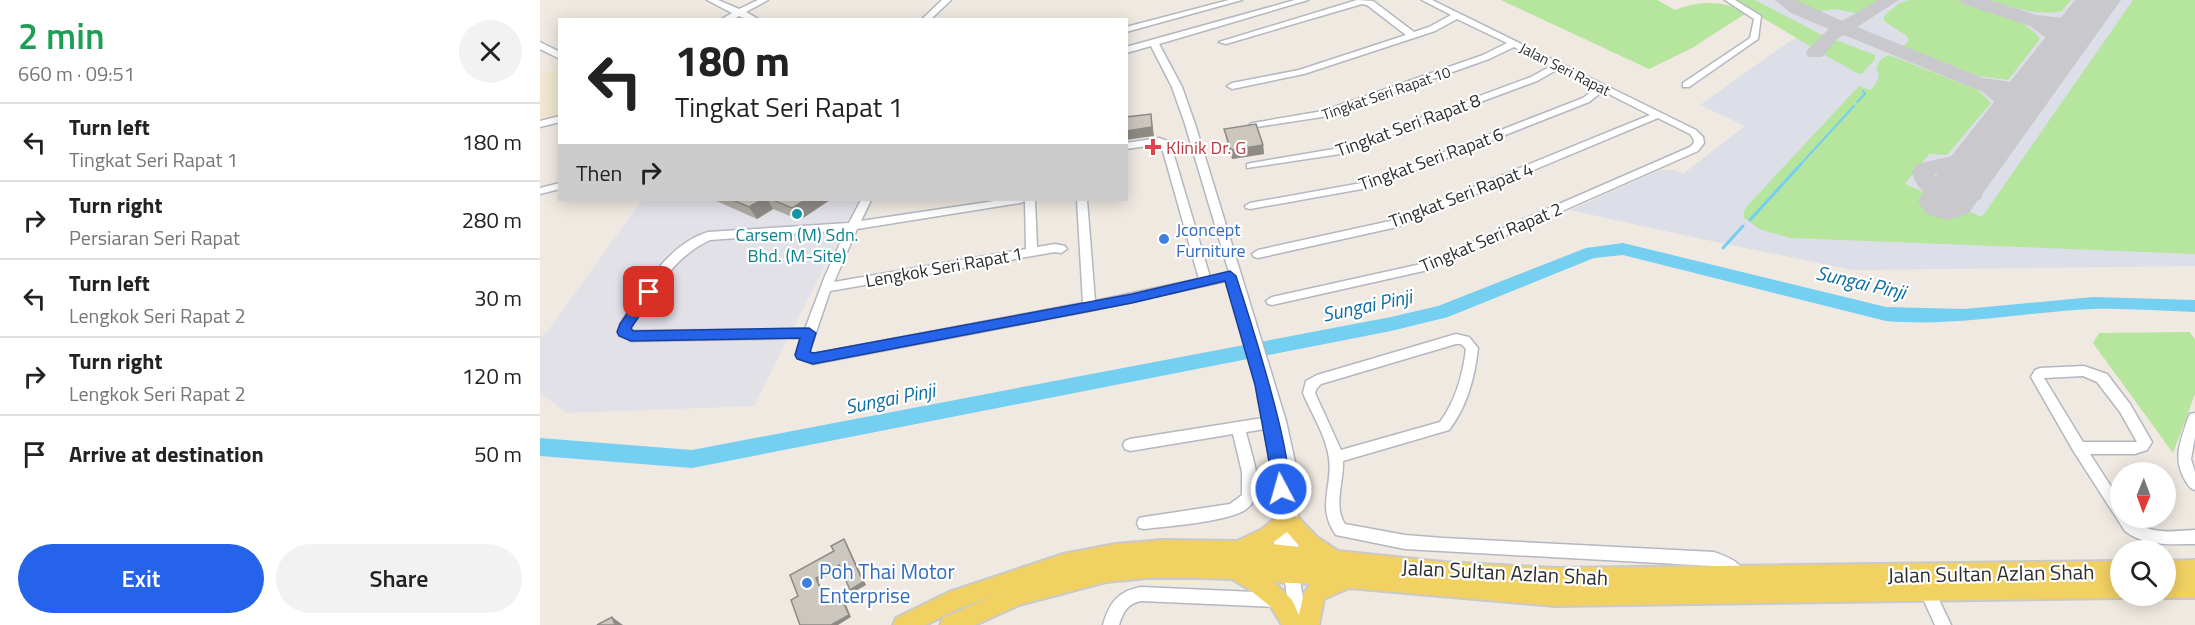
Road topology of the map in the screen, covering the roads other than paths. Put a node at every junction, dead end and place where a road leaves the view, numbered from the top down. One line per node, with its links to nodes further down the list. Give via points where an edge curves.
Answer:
1 (711, 0): 9 (street)
2 (764, 0): 9 (street)
3 (947, 0): 13 (street)
4 (1238, 0): 15 (street)
5 (1301, 0): 8 (street)
6 (1426, 0): 10 (street, Jalan Seri Rapat)
7 (1729, 0): 25 (street, via 1758,18 1754,39)
8 (1266, 11): 14 (street); 22 (street, via 1178,37)
9 (740, 12): 11 (street); 12 (street)
10 (1456, 16): 16 (street); 18 (street, Jalan Seri Rapat)
11 (728, 18)
12 (752, 18)
13 (927, 18)
14 (1217, 21): 20 (street); 22 (street)
15 (1128, 29)
16 (1412, 35): 17 (street, via 1362,1); 26 (street, via 1294,75)
17 (1223, 42)
18 (1514, 43): 24 (street, Jalan Seri Rapat); 31 (street, Tingkat Seri Rapat 10, via 1459,67 1325,114)
19 (540, 45): 23 (street)
20 (1128, 47)
21 (1128, 48): 22 (street)
22 (1153, 51): 46 (street, via 1177,87 1191,124)
23 (558, 55)
24 (1558, 65): 27 (street, Jalan Seri Rapat); 34 (street, Tingkat Seri Rapat 8, via 1534,79 1336,152)
25 (1686, 85)
26 (1232, 86)
27 (1602, 87): 28 (street, Jalan Seri Rapat); 41 (street, Tingkat Seri Rapat 6, via 1586,100 1369,185)
28 (1658, 115): 32 (street, Jalan Seri Rapat, via 1693,132); 45 (street, Tingkat Seri Rapat 4, via 1393,224)
29 (558, 120): 30 (street)
30 (540, 124)
31 (1253, 126)
32 (1699, 143): 49 (street, Tingkat Seri Rapat 2, via 1694,149 1424,267)
33 (1128, 146): 47 (street, via 1165,142)
34 (1251, 166)
35 (558, 186): 36 (street)
36 (540, 191)
37 (866, 201): 42 (street)
38 (1014, 201): 42 (street)
39 (1030, 201): 44 (street)
40 (1082, 201): 50 (street)
41 (1250, 206)
42 (852, 226): 48 (street); 51 (street, via 695,240 673,257 624,327 624,332 631,336)
43 (1061, 249): 44 (street, Lengkok Seri Rapat 1)
44 (1032, 252): 48 (street, Lengkok Seri Rapat 1)
45 (1258, 254)
46 (1232, 275): 47 (street); 53 (street)
47 (1205, 282): 50 (street)
48 (828, 287): 51 (street)
49 (1272, 301)
50 (1089, 307): 51 (street, via 813,359 802,355)
51 (809, 333)
52 (2195, 418): 55 (street)
53 (1275, 422): 54 (street); 62 (street, via 1290,471)
54 (1238, 428): 56 (street); 61 (street, via 1250,484 1250,495 1242,505)
55 (2192, 439): 59 (street, via 2182,458)
56 (1130, 444)
57 (2079, 448): 57 (street, via 2039,383 2040,373 2084,372 2102,378 2145,442 2135,448); 60 (street)
58 (1336, 458): 58 (street, via 1309,393 1317,380 1456,339 1465,340 1472,348 1454,411 1444,426); 69 (street, via 1333,513 1334,523 1341,530 1443,545 1714,559 1728,564)
59 (2195, 484)
60 (2110, 497)
61 (1144, 524)
62 (1286, 524): 65 (main road); 66 (street); 67 (main road)
63 (2130, 528): 64 (street, via 2154,537)
64 (2195, 537)
65 (1234, 560): 66 (main road, Jalan Sultan Azlan Shah); 73 (main road); 74 (main road, Jalan Sultan Azlan Shah, via 1163,549 1084,559 949,602); 75 (main road, Jalan Sultan Azlan Shah, via 1106,572 1017,596)
66 (1287, 561): 67 (main road, Jalan Sultan Azlan Shah); 70 (main road, Jalan Sultan Azlan Shah); 78 (street)
67 (1337, 561): 69 (main road, Jalan Sultan Azlan Shah, via 1554,578)
68 (2110, 571): 69 (main road, Jalan Sultan Azlan Shah)
69 (1739, 576)
70 (1357, 580): 72 (main road, Jalan Sultan Azlan Shah, via 1555,596); 79 (main road, via 1329,584 1315,592)
71 (2110, 588): 72 (main road, Jalan Sultan Azlan Shah)
72 (1928, 592): 80 (street)
73 (1281, 600): 76 (street, via 1129,595 1119,602); 77 (main road)
74 (904, 625)
75 (951, 625)
76 (1111, 625)
77 (1293, 625)
78 (1299, 625)
79 (1308, 625)
80 (1943, 625)

